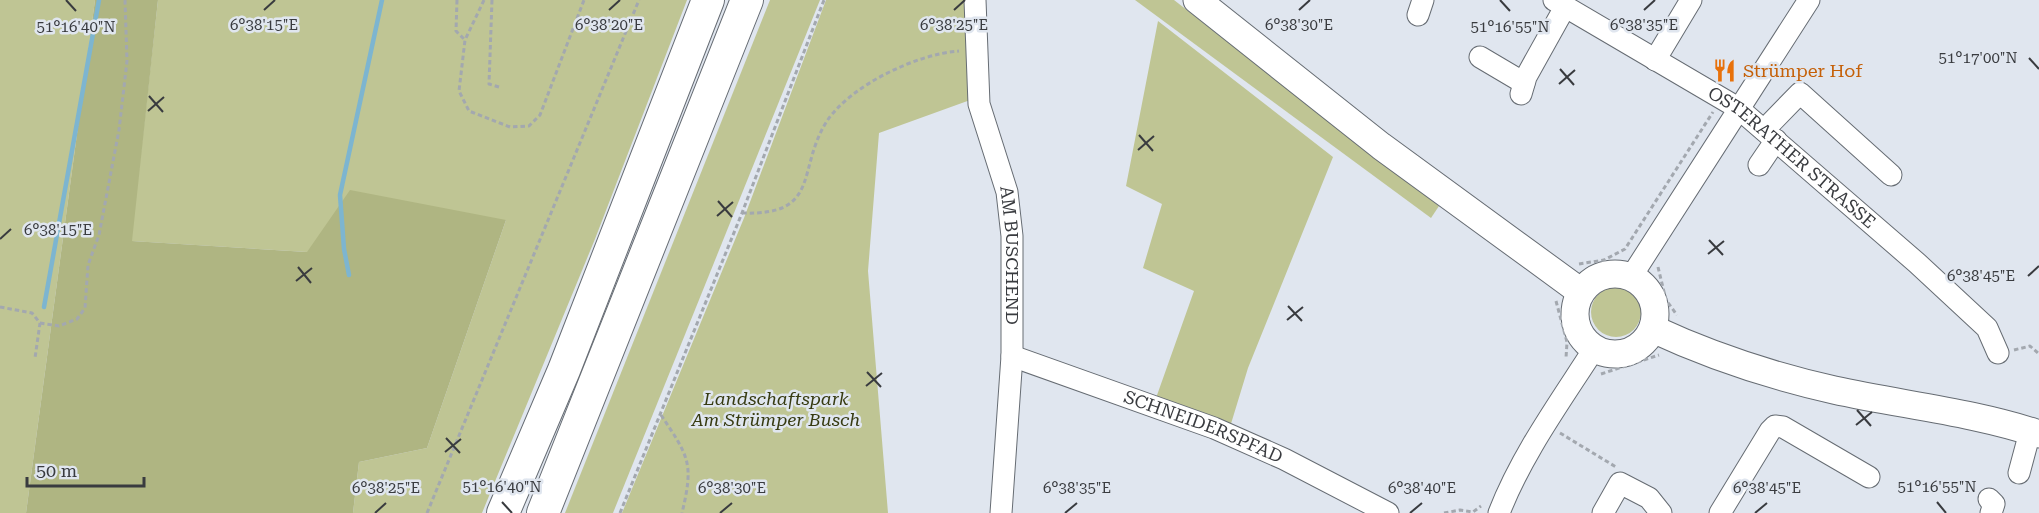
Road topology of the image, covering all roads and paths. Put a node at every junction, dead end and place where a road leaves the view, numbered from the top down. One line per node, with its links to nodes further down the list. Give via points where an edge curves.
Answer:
1 (125, 0): 28 (path, via 127,61 119,130 99,234 88,265 85,308 77,319 59,326)
2 (457, 0): 15 (path, via 456,31)
3 (484, 0): 15 (path)
4 (492, 0): 19 (path, via 489,84)
5 (584, 0): 15 (path, via 540,115 529,126 510,127 469,111 459,91)
6 (639, 0): 44 (path)
7 (708, 0): 45 (highway, via 564,370)
8 (747, 0): 46 (highway)
9 (824, 0): 24 (path)
10 (975, 0): 16 (street, AM BUSCHEND)
11 (1197, 0): 26 (main road, via 1382,146)
12 (1691, 0): 18 (street)
13 (1809, 0): 20 (street)
14 (1559, 3): 17 (street, via 1523,88); 18 (street, OSTERATHER STRASSE)
15 (465, 40)
16 (976, 50): 24 (path, via 925,57 856,93 829,119 816,141 798,196 786,207 768,214); 34 (street, AM BUSCHEND, via 979,104 1008,203 1012,236)
17 (1480, 57)
18 (1655, 60): 20 (street, OSTERATHER STRASSE)
19 (499, 87)
20 (1730, 103): 21 (street, OSTERATHER STRASSE); 25 (street); 26 (path, via 1625,249 1592,263 1573,262)
21 (1770, 135): 22 (street); 23 (street, via 1800,93); 31 (street, OSTERATHER STRASSE, via 1987,328)
22 (1759, 165)
23 (1892, 175)
24 (742, 213): 36 (path)
25 (1631, 277): 26 (main road, via 1603,276); 29 (main road, via 1650,293 1656,317)
26 (1572, 286): 30 (main road, via 1575,317 1584,340); 33 (path, via 1554,297)
27 (0, 307): 28 (path, via 32,313)
28 (40, 323): 35 (path)
29 (1653, 329): 30 (main road, via 1646,341 1624,354); 38 (main road, via 1764,373)
30 (1594, 349): 42 (street)
31 (1998, 352): 32 (path, via 2030,346)
32 (2039, 354)
33 (1567, 355)
34 (1012, 356): 49 (street, AM BUSCHEND); 50 (street, SCHNEIDERSPFAD, via 1214,428)
35 (35, 358)
36 (661, 415): 47 (path); 48 (path, via 686,457 690,479)
37 (1558, 432): 41 (path, via 1616,466)
38 (2035, 433): 39 (street)
39 (2019, 474)
40 (1869, 477): 54 (street, via 1775,426)
41 (1620, 483): 52 (street); 53 (street, via 1650,498)
42 (1509, 486): 43 (street); 51 (street)
43 (1480, 512)
44 (427, 513)
45 (503, 513)
46 (543, 513)
47 (620, 513)
48 (682, 513)
49 (1001, 513)
50 (1388, 513)
51 (1499, 513)
52 (1603, 513)
53 (1661, 513)
54 (1720, 513)

